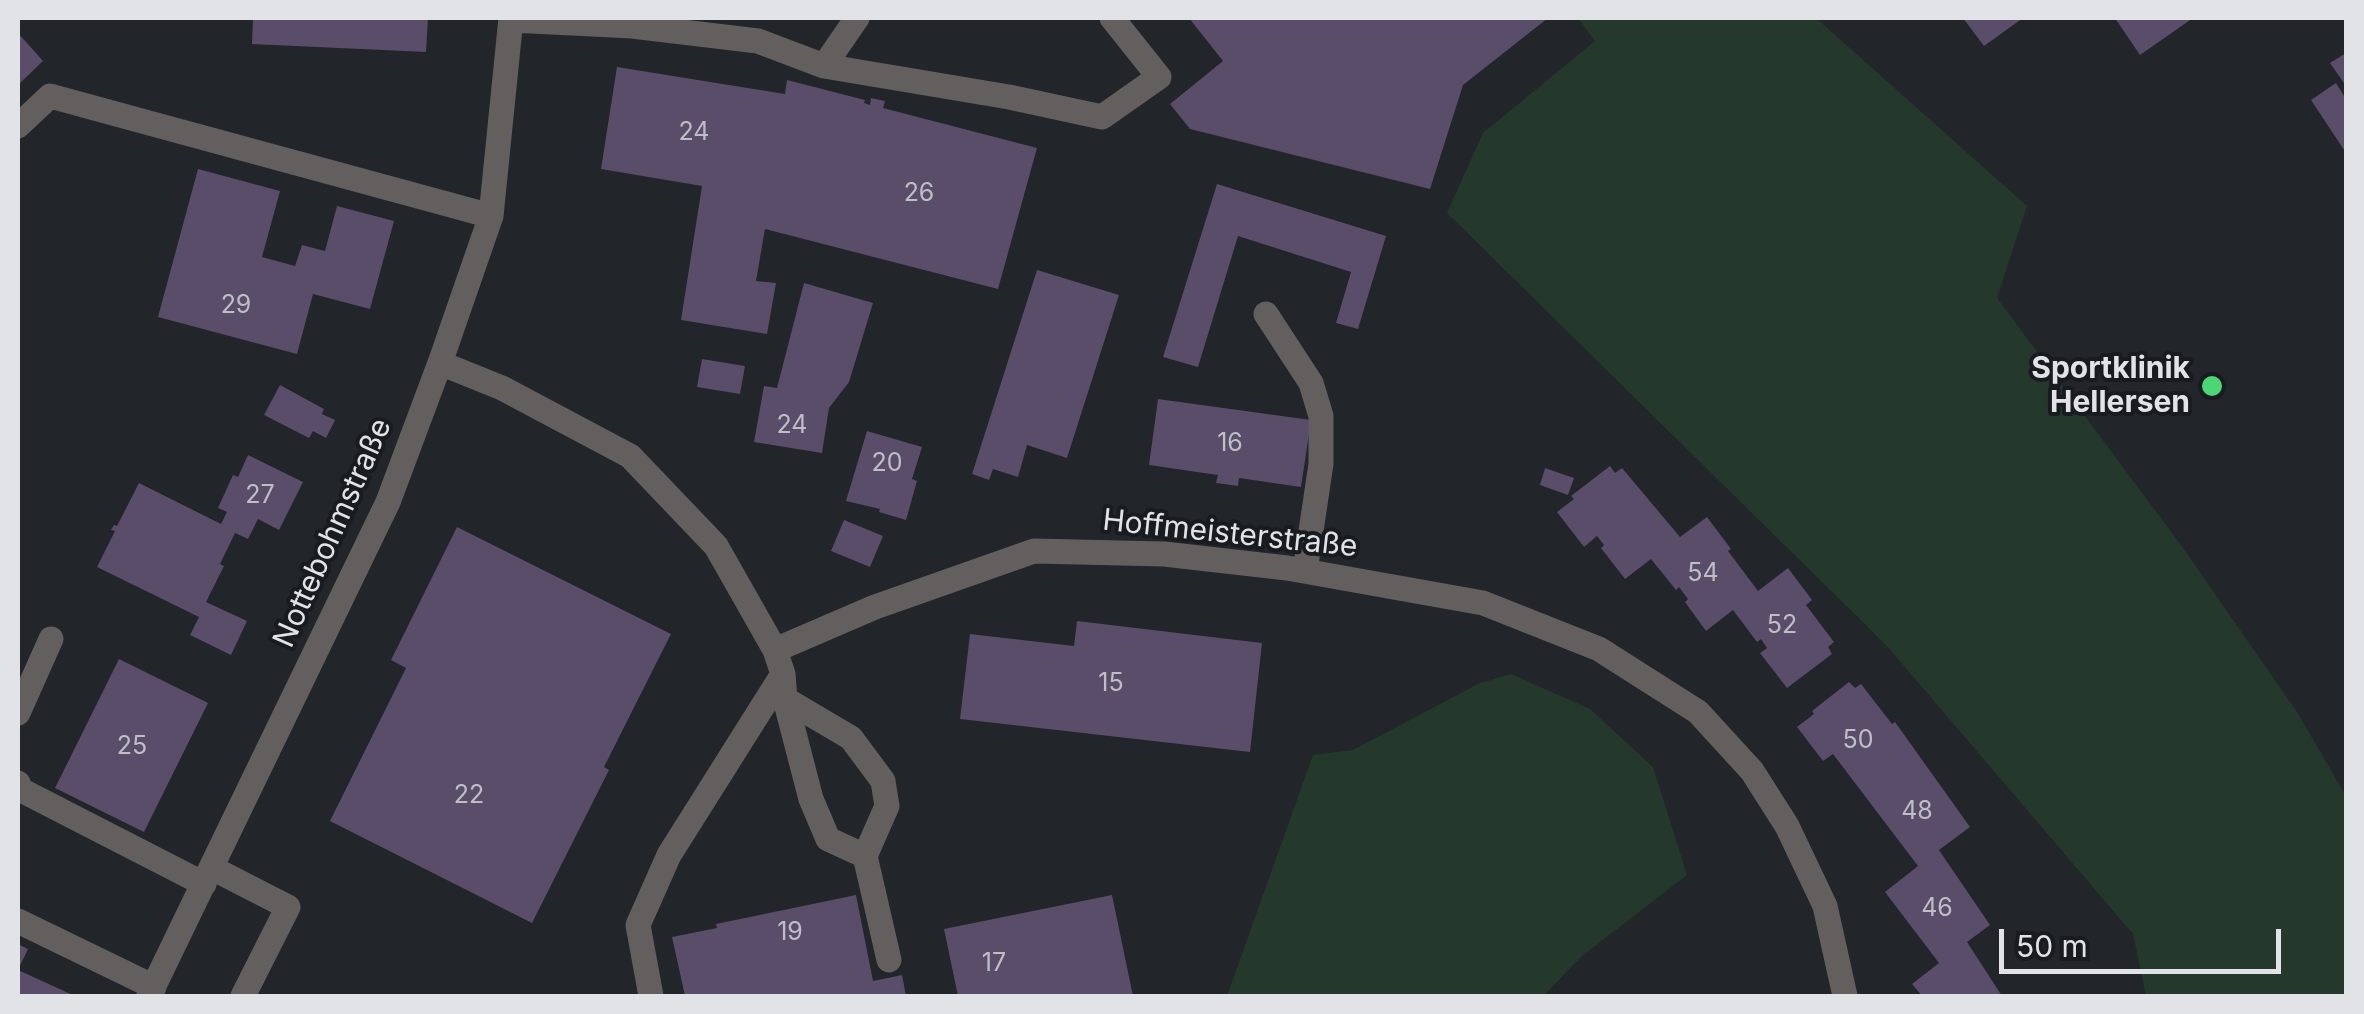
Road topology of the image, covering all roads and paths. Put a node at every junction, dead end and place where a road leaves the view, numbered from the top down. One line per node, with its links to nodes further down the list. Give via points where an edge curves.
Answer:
1 (857, 18): 4 (street)
2 (1112, 18): 4 (street, Nottebohmstraße, via 1159,77 1102,117)
3 (511, 19): 4 (street, Nottebohmstraße, via 758,41); 6 (street, Nottebohmstraße)
4 (824, 66)
5 (18, 126): 6 (street, via 50,96)
6 (491, 216): 8 (street, Nottebohmstraße)
7 (1266, 314): 9 (street, via 1311,383 1321,416)
8 (440, 363): 11 (street, via 630,456 716,546); 15 (street, Nottebohmstraße, via 388,502)
9 (1305, 571): 11 (street, Hoffmeisterstraße, via 1164,554 1034,551 875,608); 21 (street, Hoffmeisterstraße, via 1483,604 1598,649 1698,712 1752,772 1787,826 1825,906)
10 (51, 639): 12 (street)
11 (781, 674): 14 (street, via 811,799 828,839); 14 (street, via 851,738 883,780 886,806); 20 (street, via 670,855 638,925)
12 (18, 713)
13 (18, 783): 15 (street)
14 (865, 856): 17 (street)
15 (208, 876): 18 (street, Nottebohmstraße); 19 (street, via 288,907)
16 (18, 921): 18 (street, Nottebohmstraße)
17 (888, 960)
18 (151, 992)
19 (243, 996)
20 (651, 996)
21 (1844, 996)

